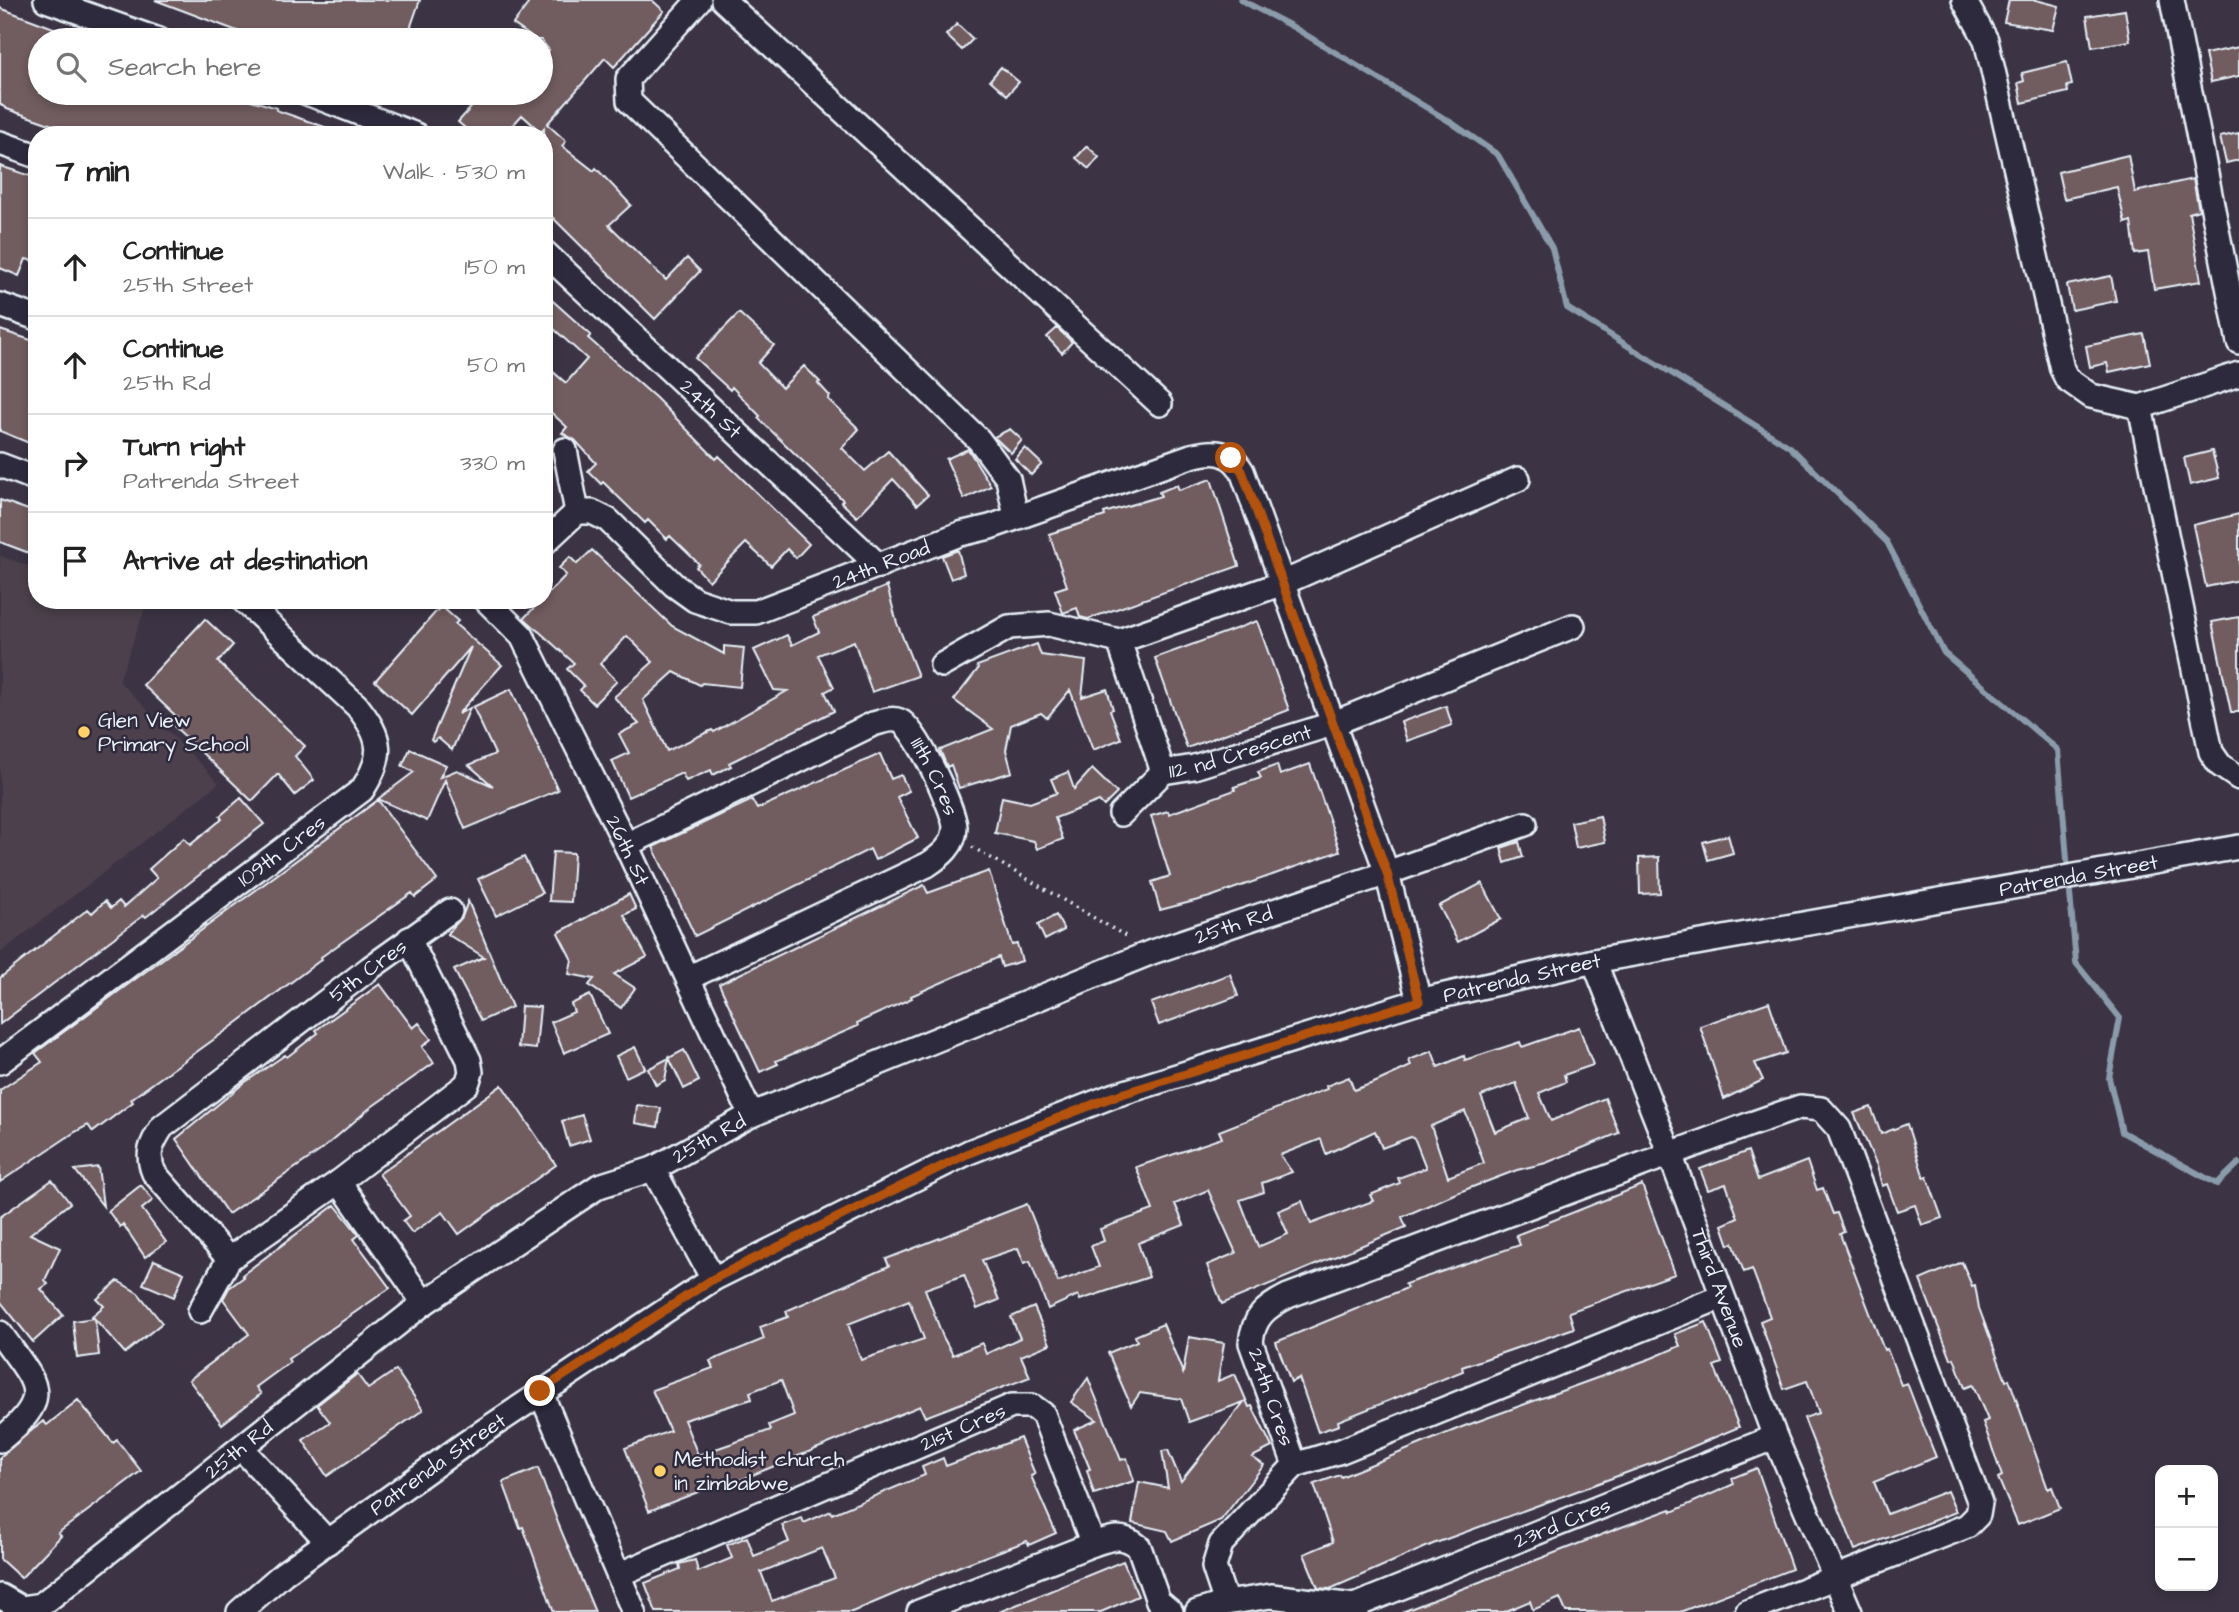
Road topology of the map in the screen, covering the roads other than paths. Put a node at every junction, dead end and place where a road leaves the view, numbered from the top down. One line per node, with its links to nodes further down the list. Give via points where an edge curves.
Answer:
1 (46, 0): 6 (street)
2 (699, 0): 23 (street, via 628,79 629,101 979,440 1008,479)
3 (723, 0): 16 (street)
4 (1964, 0): 17 (street, via 1986,40 2062,369 2067,379 2091,396)
5 (2172, 0): 14 (street)
6 (125, 28)
7 (338, 105): 8 (street)
8 (392, 126)
9 (0, 143): 10 (street)
10 (28, 153)
11 (553, 260): 25 (street, 24th St)
12 (0, 305): 13 (street)
13 (28, 315)
14 (2239, 342)
15 (2239, 374): 17 (street)
16 (1160, 404)
17 (2140, 407): 34 (street, via 2211,752)
18 (565, 450): 22 (street)
19 (0, 465): 20 (street)
20 (28, 476)
21 (1518, 479): 26 (street)
22 (577, 512): 24 (street); 25 (street, 24th Road, via 592,512 608,520 674,585 695,600 731,612 756,612)
23 (1016, 516): 25 (street, 24th Road); 26 (street, 24th Road, via 1211,451 1231,458 1242,471)
24 (553, 535)
25 (879, 566)
26 (1283, 583): 30 (street); 32 (street)
27 (252, 609): 45 (street, 109th Cres, via 365,716 379,752 375,770 362,790)
28 (494, 609): 37 (street, 26th St, via 522,636)
29 (1573, 626): 32 (street, 112 nd Crescent)
30 (1119, 641): 31 (street, via 1049,624 1009,627); 33 (street, 112 nd Crescent)
31 (942, 665)
32 (1332, 724): 33 (street, 112 nd Crescent, via 1194,767); 39 (street)
33 (1163, 772): 35 (street)
34 (2239, 778)
35 (1121, 814)
36 (1525, 824): 39 (street, 25th Rd)
37 (625, 845): 43 (street, 26th St); 43 (street, 111th Cres, via 890,719 914,734 952,812 953,838 940,857)
38 (2239, 847): 42 (street, Patrenda Street)
39 (1387, 873): 44 (street); 46 (street, 25th Rd, via 1152,952)
40 (450, 911): 41 (street)
41 (409, 939): 49 (street, 5th Cres, via 471,1072 456,1095); 50 (street, 5th Cres, via 169,1120 149,1147 154,1173)
42 (1594, 961): 44 (street, Patrenda Street); 47 (street, Third Avenue)
43 (688, 978): 46 (street, 26th St)
44 (1419, 1001): 51 (street, Patrenda Street, via 1124,1093 1021,1132 957,1158)
45 (0, 1062)
46 (751, 1115): 48 (street, 25th Rd)
47 (1670, 1154): 52 (street, Third Avenue); 60 (street, 24th Cres, via 1270,1305 1252,1328 1251,1343); 64 (street, 24th Cres, via 1800,1107 1821,1109 1839,1129 1980,1503 1978,1515 1968,1526)
48 (653, 1169): 51 (street); 53 (street, 25th Rd, via 599,1186)
49 (339, 1182): 50 (street, 5th Cres); 53 (street)
50 (229, 1259): 54 (street)
51 (713, 1279): 56 (street, Patrenda Street)
52 (1721, 1297): 57 (street, Third Avenue); 60 (street, 24th Cres)
53 (424, 1303): 59 (street, 25th Rd)
54 (200, 1311)
55 (0, 1334): 58 (street, via 29,1375 34,1401 28,1416)
56 (540, 1391): 61 (street, Patrenda Street); 63 (street)
57 (1775, 1437): 64 (street, Third Avenue); 67 (street, 23rd Cres)
58 (0, 1440)
59 (241, 1448): 61 (street); 65 (street, 25th Rd, via 41,1605 21,1608)
60 (1295, 1465): 66 (street, via 1221,1544 1214,1567)
61 (328, 1542): 68 (street, Patrenda Street)
62 (1093, 1544): 63 (street, 21st Cres, via 1043,1413 1023,1404); 70 (street); 71 (street, via 1117,1537 1132,1540 1139,1547 1158,1601)
63 (620, 1574): 69 (street)
64 (1837, 1579): 73 (street); 74 (street, Third Avenue)
65 (0, 1596)
66 (1226, 1603): 67 (street, via 1271,1596); 72 (street)
67 (1355, 1609)
68 (239, 1612)
69 (634, 1612)
70 (919, 1612)
71 (1171, 1612)
72 (1197, 1612)
73 (1747, 1612)
74 (1850, 1612)

